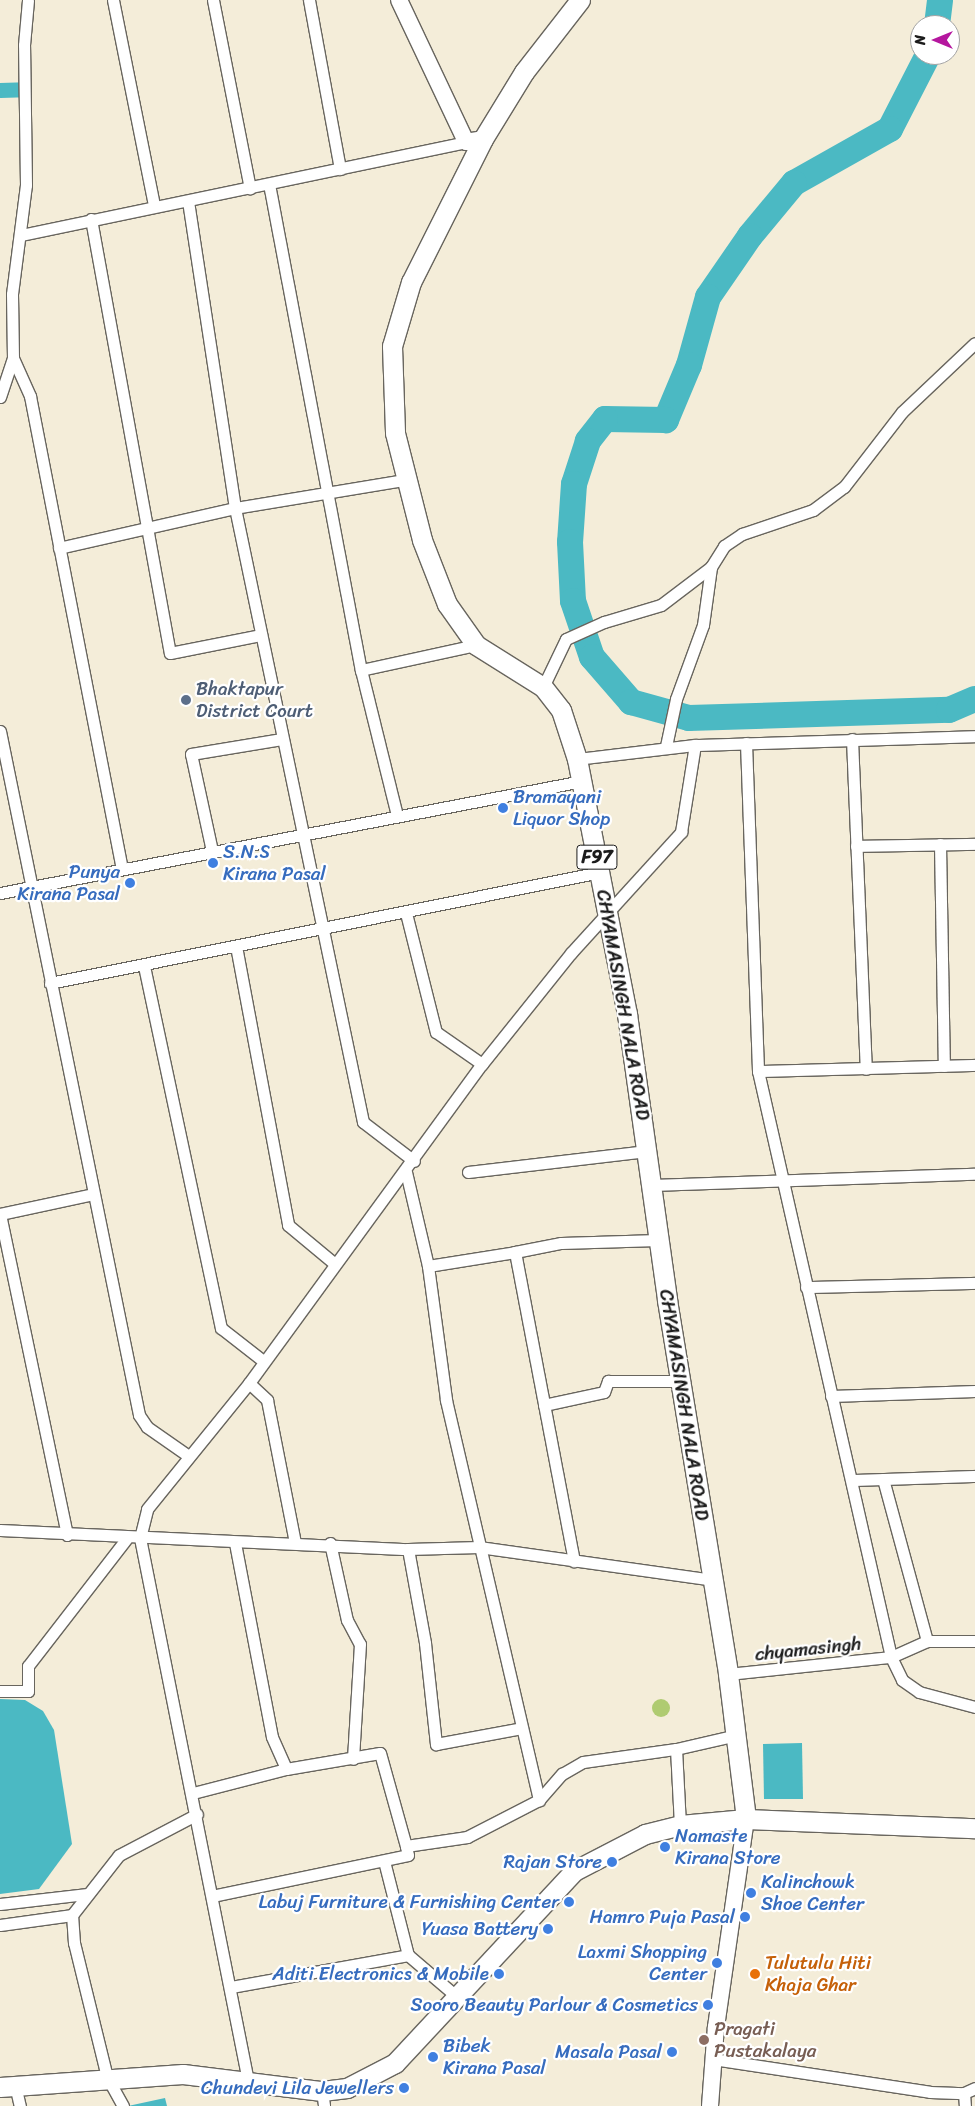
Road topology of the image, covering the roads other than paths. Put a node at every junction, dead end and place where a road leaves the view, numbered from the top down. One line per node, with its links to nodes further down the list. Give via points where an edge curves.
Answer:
1 (28, 0): 14 (street, via 24,45 26,185)
2 (113, 0): 12 (street)
3 (213, 0): 10 (street)
4 (309, 0): 8 (street)
5 (399, 0): 7 (main road)
6 (580, 0): 7 (main road, CHYAMASINGH NALA ROAD / F97)
7 (475, 140): 8 (street); 18 (main road, CHYAMASINGH NALA ROAD / F97, via 396,318 390,386)
8 (340, 169): 9 (street)
9 (268, 184): 10 (street); 19 (street)
10 (250, 188): 11 (street)
11 (188, 201): 12 (street); 20 (street)
12 (154, 206): 13 (street)
13 (91, 219): 14 (street); 21 (street)
14 (21, 234): 16 (street, via 12,294)
15 (975, 343): 23 (street, via 902,412 844,487 813,510 742,534 724,546)
16 (13, 358): 17 (street); 22 (street, via 30,396)
17 (0, 397)
18 (404, 480): 19 (street); 25 (main road, CHYAMASINGH NALA ROAD / F97, via 447,604)
19 (330, 491): 20 (street); 26 (street)
20 (234, 508): 21 (street); 24 (street)
21 (150, 525): 22 (street); 24 (street, via 170,653)
22 (59, 548): 43 (street)
23 (711, 568): 27 (street, via 660,605 604,622 566,639); 34 (street, via 703,625 676,699)
24 (260, 635): 30 (street)
25 (476, 645): 26 (street); 27 (main road, CHYAMASINGH NALA ROAD / F97)
26 (361, 670): 37 (street)
27 (543, 688): 35 (main road, CHYAMASINGH NALA ROAD / F97, via 561,710)
28 (0, 731): 45 (street)
29 (975, 736): 31 (street)
30 (282, 739): 38 (street); 42 (street, via 191,754)
31 (852, 739): 32 (street); 41 (street)
32 (746, 743): 33 (street); 57 (street)
33 (695, 744): 34 (street); 47 (street, via 681,832)
34 (666, 746): 35 (street)
35 (577, 759): 36 (main road, CHYAMASINGH NALA ROAD / F97)
36 (582, 781): 37 (street); 44 (main road, CHYAMASINGH NALA ROAD / F97)
37 (396, 816): 38 (street)
38 (302, 834): 42 (street); 49 (street)
39 (940, 844): 40 (street); 41 (street); 55 (street)
40 (975, 844)
41 (856, 846): 56 (street)
42 (212, 851): 43 (street)
43 (122, 869): 45 (street)
44 (600, 872): 47 (main road, CHYAMASINGH NALA ROAD / F97); 48 (street)
45 (34, 886): 46 (street); 52 (street)
46 (0, 893)
47 (609, 912): 53 (street); 58 (main road, CHYAMASINGH NALA ROAD / F97)
48 (406, 913): 49 (street); 53 (street, via 436,1032)
49 (322, 930): 50 (street); 59 (street, via 363,1122)
50 (236, 946): 51 (street); 69 (street, via 288,1225)
51 (144, 966): 52 (street); 73 (street, via 221,1328)
52 (50, 983): 65 (street)
53 (482, 1064): 59 (street)
54 (975, 1065): 55 (street)
55 (944, 1066): 56 (street)
56 (866, 1069): 57 (street)
57 (758, 1071): 63 (street)
58 (647, 1151): 61 (street); 64 (main road, CHYAMASINGH NALA ROAD / F97)
59 (414, 1161): 60 (street)
60 (406, 1172): 69 (street); 70 (street)
61 (468, 1172)
62 (975, 1174): 63 (street)
63 (783, 1181): 64 (street); 72 (street)
64 (652, 1185): 67 (main road, CHYAMASINGH NALA ROAD / F97)
65 (93, 1194): 66 (street); 79 (street, via 139,1415 148,1427)
66 (0, 1214): 84 (street)
67 (658, 1240): 68 (street, via 561,1243); 74 (main road, CHYAMASINGH NALA ROAD / F97)
68 (515, 1252): 70 (street); 78 (street)
69 (335, 1264): 73 (street)
70 (428, 1266): 90 (street, via 446,1400)
71 (975, 1283): 72 (street)
72 (806, 1287): 77 (street)
73 (262, 1360): 75 (street)
74 (680, 1381): 78 (street, via 608,1381 604,1392); 93 (main road, CHYAMASINGH NALA ROAD / F97)
75 (249, 1382): 79 (street); 88 (street, via 267,1400)
76 (975, 1391): 77 (street)
77 (831, 1396): 82 (street)
78 (544, 1405): 92 (street)
79 (186, 1455): 86 (street, via 147,1509)
80 (975, 1476): 81 (street)
81 (883, 1479): 82 (street); 94 (street)
82 (852, 1480): 96 (street)
83 (0, 1530): 84 (street)
84 (67, 1535): 85 (street)
85 (127, 1538): 86 (street); 98 (street, via 28,1666 28,1690)
86 (140, 1538): 87 (street); 105 (street)
87 (235, 1543): 88 (street); 104 (street, via 272,1737)
88 (295, 1543): 89 (street)
89 (330, 1543): 91 (street); 103 (street, via 347,1620 360,1644)
90 (479, 1547): 91 (street); 92 (street); 100 (street)
91 (408, 1549): 100 (street, via 426,1643 436,1744)
92 (574, 1561): 93 (street)
93 (713, 1580): 97 (main road, CHYAMASINGH NALA ROAD / F97)
94 (928, 1641): 95 (street); 96 (street, chyamasingh)
95 (975, 1641)
96 (891, 1657): 97 (street, chyamasingh); 99 (street, via 902,1680 919,1692)
97 (728, 1674): 101 (main road, CHYAMASINGH NALA ROAD / F97)
98 (0, 1691)
99 (975, 1707)
100 (522, 1728): 106 (street)
101 (737, 1735): 102 (street); 108 (main road, CHYAMASINGH NALA ROAD / F97)
102 (676, 1749): 106 (street, via 583,1762 562,1774); 109 (street)
103 (353, 1759): 104 (street); 111 (street, via 380,1753)
104 (286, 1769): 105 (street)
105 (193, 1793): 107 (street)
106 (539, 1800): 111 (street, via 467,1837)
107 (197, 1814): 113 (street, via 118,1854); 114 (street)
108 (746, 1819): 109 (main road); 110 (main road); 121 (main road)
109 (680, 1825): 120 (main road, via 615,1846 574,1871)
110 (975, 1828)
111 (406, 1846): 112 (street, via 408,1855)
112 (384, 1861): 114 (street); 118 (street)
113 (87, 1894): 115 (street); 116 (street)
114 (212, 1896): 119 (street)
115 (0, 1904)
116 (72, 1915): 117 (street); 122 (street, via 74,1943)
117 (0, 1925)
118 (408, 1956): 119 (street); 120 (street)
119 (231, 1987): 123 (street)
120 (456, 1996): 127 (main road, via 382,2073)
121 (713, 2059): 126 (street); 130 (main road)
122 (107, 2077): 123 (main road, via 183,2074); 124 (main road); 129 (street)
123 (248, 2082): 127 (main road)
124 (8, 2086): 128 (street)
125 (975, 2088): 126 (street)
126 (964, 2093): 131 (street)
127 (323, 2099)
128 (20, 2106)
129 (123, 2106)
130 (710, 2106)
131 (965, 2106)

